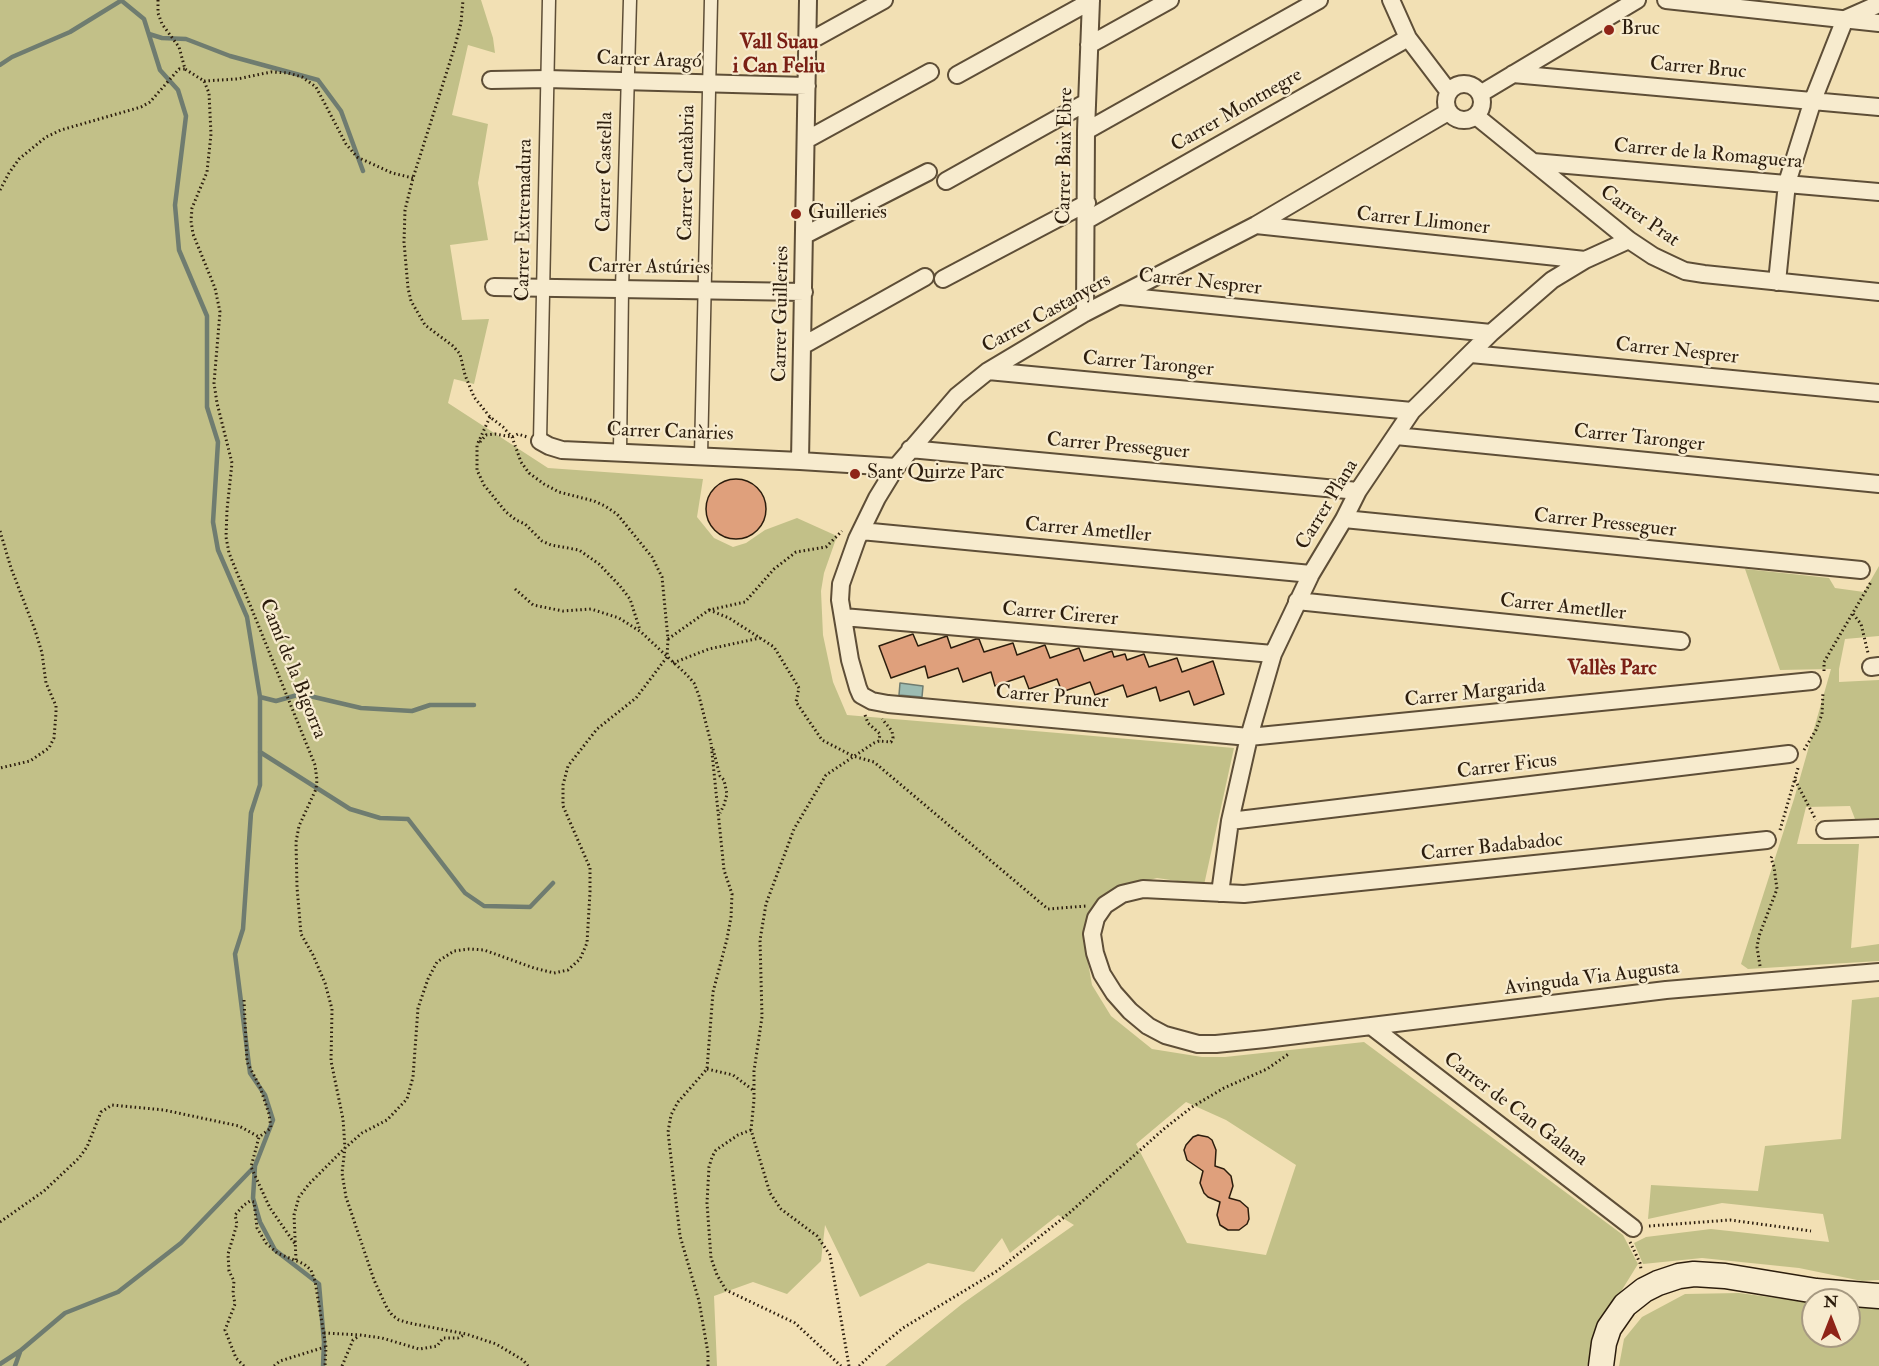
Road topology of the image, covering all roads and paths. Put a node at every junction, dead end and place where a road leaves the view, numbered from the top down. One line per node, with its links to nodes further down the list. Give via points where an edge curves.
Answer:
1 (158, 0): 20 (path, via 162,24 178,47)
2 (463, 0): 41 (path, via 455,46)
3 (549, 0): 24 (street, Carrer Extremadura)
4 (630, 0): 27 (street, Carrer Castella)
5 (711, 0): 28 (street, Carrer Cantàbria)
6 (808, 0): 18 (street, Carrer Guilleries)
7 (884, 0): 18 (street)
8 (1091, 0): 19 (street, Carrer Baix Ebre); 23 (street)
9 (1170, 0): 19 (street)
10 (1319, 0): 37 (street)
11 (1637, 0): 22 (street)
12 (1665, 0): 15 (street)
13 (1395, 1): 17 (street)
14 (1879, 4): 15 (street)
15 (1845, 19): 16 (street); 32 (street)
16 (1879, 23)
17 (1408, 38): 30 (street); 47 (street, Carrer Montnegre)
18 (808, 42): 29 (street, Carrer Guilleries)
19 (1089, 45): 33 (street, Carrer Baix Ebre)
20 (185, 69): 26 (path); 44 (path, via 179,69 141,107 46,137 19,159)
21 (930, 72): 38 (street)
22 (1513, 74): 31 (street); 32 (street, Carrer Bruc)
23 (957, 75)
24 (547, 79): 25 (street, Carrer Aragó); 27 (street, Carrer Aragó); 56 (street, Carrer Extremadura)
25 (491, 80)
26 (204, 81): 41 (path, via 271,72 302,77 316,87 357,157); 124 (path, Camí de la Bigorra, via 209,93 211,134 207,172 192,208 191,221 216,288 220,312 214,383 232,463 226,537 235,569 315,765 316,789 296,842 299,917 301,934 325,983 332,1010 331,1062)
27 (628, 81): 28 (street, Carrer Aragó); 57 (street, Carrer Castella)
28 (709, 83): 29 (street, Carrer Aragó); 58 (street, Carrer Cantàbria)
29 (807, 86): 38 (street, Carrer Guilleries)
30 (1449, 92): 31 (street, via 1465,85); 35 (street)
31 (1480, 94): 36 (street)
32 (1813, 100): 34 (street, Carrer Bruc); 43 (street)
33 (1087, 102): 37 (street, Carrer Baix Ebre); 42 (street)
34 (1879, 107)
35 (1449, 112): 36 (street, via 1464,120); 48 (street, Carrer Castanyers)
36 (1476, 116): 39 (street, Carrer Prat)
37 (1086, 131): 46 (street, Carrer Baix Ebre)
38 (806, 140): 49 (street, Carrer Guilleries)
39 (1533, 162): 43 (street, Carrer de la Romaguera); 50 (street, Carrer Prat)
40 (928, 172): 49 (street)
41 (413, 178): 69 (path, via 404,227 411,301 424,325 460,354 474,397)
42 (946, 180)
43 (1787, 183): 45 (street, Carrer de la Romaguera); 54 (street)
44 (0, 190)
45 (1879, 192)
46 (1087, 203): 47 (street, Carrer Baix Ebre); 53 (street)
47 (1087, 220): 62 (street, Carrer Baix Ebre)
48 (1257, 225): 51 (street, Carrer Llimoner); 61 (street, Carrer Castanyers)
49 (805, 235): 59 (street, Carrer Guilleries)
50 (1629, 240): 51 (street, Carrer Plana); 54 (street, Carrer Prat, via 1685,271)
51 (1585, 260): 63 (street, Carrer Plana, via 1552,280)
52 (925, 277): 64 (street)
53 (943, 279)
54 (1777, 282): 60 (street, Carrer Prat)
55 (494, 287): 56 (street, Carrer Astúries)
56 (543, 288): 57 (street, Carrer Astúries); 72 (street, Carrer Extremadura)
57 (622, 289): 58 (street, Carrer Astúries); 75 (street, Carrer Castella)
58 (705, 291): 59 (street, Carrer Astúries); 76 (street, Carrer Cantàbria)
59 (804, 292): 64 (street, Carrer Guilleries)
60 (1879, 292)
61 (1120, 296): 62 (street, Carrer Castanyers); 63 (street, Carrer Nesprer)
62 (1085, 313): 66 (street, Carrer Castanyers)
63 (1491, 333): 65 (street, Carrer Plana)
64 (802, 345): 77 (street, Carrer Guilleries)
65 (1471, 354): 67 (street, Carrer Nesprer); 68 (street, Carrer Plana)
66 (988, 371): 68 (street, Carrer Taronger); 74 (street, Carrer Castanyers, via 957,396)
67 (1879, 393)
68 (1412, 411): 70 (street, Carrer Plana)
69 (490, 417): 71 (path); 73 (path)
70 (1396, 436): 79 (street, Carrer Taronger); 80 (street, Carrer Plana)
71 (512, 437): 73 (path, via 486,435); 93 (path, via 529,473 559,492 606,506 652,557 662,577)
72 (540, 441): 75 (street, Carrer Canàries, via 562,450)
73 (477, 445): 91 (path, via 477,470 496,501 542,541 579,550 599,564 630,599)
74 (910, 449): 78 (street, Carrer Castanyers); 80 (street, Carrer Presseguer)
75 (620, 452): 76 (street, Carrer Canàries)
76 (701, 455): 77 (street, Carrer Canàries)
77 (800, 461): 78 (street)
78 (896, 467): 83 (street, Carrer Castanyers)
79 (1879, 484)
80 (1358, 491): 81 (street, Carrer Plana)
81 (1344, 519): 84 (street, Carrer Presseguer); 85 (street, Carrer Plana)
82 (0, 531): 106 (path, via 35,630 46,683 56,706 54,738 49,748 30,761)
83 (859, 535): 85 (street, Carrer Ametller); 88 (path, via 842,531 826,547 796,552 745,602); 90 (street, Carrer Castanyers, via 841,584)
84 (1868, 572): 89 (path)
85 (1311, 574): 87 (street, Carrer Plana)
86 (515, 589): 91 (path, via 533,605 563,611 591,609 619,618)
87 (1297, 601): 94 (street, Carrer Ametller); 95 (street, Carrer Plana)
88 (709, 609): 92 (path); 93 (path)
89 (1853, 614): 98 (path, via 1861,624); 99 (path, via 1824,662)
90 (843, 617): 95 (street, Carrer Cirerer); 100 (street, Carrer Castanyers)
91 (641, 632): 96 (path)
92 (760, 638): 97 (path, via 709,649); 104 (path, via 774,647 799,688 796,702 822,740)
93 (668, 639): 96 (path)
94 (1681, 641)
95 (1273, 654): 101 (street, Carrer Plana)
96 (667, 657): 97 (path); 124 (path, via 636,698 597,729 568,766 562,785 562,806 590,868 587,943 580,959 568,970 554,973 476,949 454,951 437,962 417,1008 413,1077 407,1099 387,1120 362,1133)
97 (673, 663): 103 (path, via 694,683)
98 (1875, 666)
99 (1820, 682): 101 (street, Carrer Margarida); 105 (path, via 1822,714)
100 (860, 692): 101 (street, Carrer Pruner, via 872,701 888,704); 102 (path, via 866,719 880,734); 102 (path, via 892,731 891,742)
101 (1249, 737): 109 (street, Carrer Plana)
102 (879, 741): 104 (path)
103 (711, 743): 108 (path); 108 (path, via 727,794)
104 (853, 756): 114 (path, via 874,762 1048,909); 121 (path, via 826,775 794,829 766,904 760,940 762,1017)
105 (1796, 759): 107 (path); 109 (street, Carrer Ficus)
106 (0, 768)
107 (1795, 779): 111 (path, via 1815,819); 112 (path)
108 (719, 815): 120 (path, via 724,870 732,904 728,939 713,992)
109 (1230, 821): 113 (street, Carrer Plana)
110 (1879, 828): 111 (street)
111 (1825, 830)
112 (1774, 840): 113 (street, Carrer Badabadoc, via 1244,894); 116 (path, via 1772,858 1777,889 1757,947)
113 (1220, 893): 114 (street, Carrer Badabadoc, via 1143,889 1122,894)
114 (1105, 904): 119 (street, Avinguda Via Augusta, via 1092,934 1102,974 1114,993 1148,1026 1198,1044)
115 (1879, 972): 116 (street, Avinguda Via Augusta)
116 (1763, 983): 118 (street, Avinguda Via Augusta, via 1666,990)
117 (244, 1000): 123 (path, via 247,1062 260,1087 272,1128)
118 (1371, 1026): 119 (street, Avinguda Via Augusta); 126 (street, Carrer de Can Galana)
119 (1311, 1033): 144 (path, via 1303,1044 1267,1069 1192,1107 997,1270 903,1328)
120 (707, 1070): 121 (path, via 734,1075); 141 (path, via 678,1102 668,1132 675,1207 699,1302)
121 (753, 1090): 122 (path)
122 (751, 1130): 142 (path, via 716,1150 709,1167 711,1258 717,1275 726,1290 795,1323); 143 (path, via 770,1193 781,1209 817,1236 830,1255)
123 (259, 1137): 125 (path, via 238,1126 164,1110 112,1105 100,1112 79,1158 44,1191); 128 (path, via 251,1167 270,1208)
124 (345, 1148): 128 (path, via 299,1197 294,1215); 133 (path, Camí de la Bigorra, via 342,1173 346,1197 387,1308 399,1320)
125 (0, 1222)
126 (1634, 1228): 127 (path, via 1730,1220); 130 (path, via 1630,1241 1640,1263)
127 (1811, 1231)
128 (296, 1246): 129 (path)
129 (296, 1260): 132 (path, via 311,1270); 136 (path, via 277,1253 266,1243 257,1228 254,1202 238,1211 228,1254 235,1304 225,1330 236,1358)
130 (1644, 1290): 131 (main road, via 1679,1276 1708,1274 1816,1291); 145 (main road, via 1625,1305 1609,1328)
131 (1879, 1296)
132 (324, 1333): 134 (path); 135 (path)
133 (466, 1334): 134 (path, via 443,1338 437,1346 418,1349); 140 (path, Camí de la Bigorra, via 496,1344)
134 (360, 1335): 139 (path, via 353,1340)
135 (326, 1347): 137 (path); 138 (path)
136 (244, 1366)
137 (274, 1366)
138 (325, 1366)
139 (342, 1366)
140 (528, 1366)
141 (708, 1366)
142 (841, 1366)
143 (849, 1366)
144 (859, 1366)
145 (1601, 1366)

